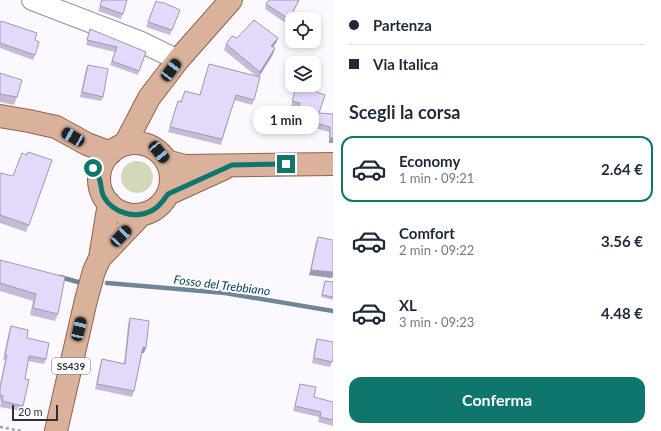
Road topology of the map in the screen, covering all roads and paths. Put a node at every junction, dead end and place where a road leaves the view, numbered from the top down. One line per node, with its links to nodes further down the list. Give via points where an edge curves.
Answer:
1 (32, 0): 3 (street, via 139,41)
2 (232, 0): 3 (main road)
3 (178, 60): 4 (main road)
4 (149, 98): 6 (main road); 7 (main road, via 150,130)
5 (6, 118): 6 (main road, via 56,127 87,144); 10 (main road, via 64,141 87,159)
6 (118, 148): 7 (main road, via 134,143 143,144 152,147); 10 (main road, via 103,164)
7 (163, 156): 9 (main road, via 185,166); 11 (main road, via 170,169 171,186)
8 (333, 164): 9 (main road)
9 (232, 165): 11 (main road)
10 (99, 177): 12 (main road, via 102,191)
11 (168, 194): 13 (main road, SS439, via 152,211)
12 (109, 204): 13 (main road, via 124,213); 14 (main road, SS439)
13 (141, 215): 14 (main road, SS439)
14 (100, 258): 17 (main road, SS439, via 86,300)
15 (0, 428): 16 (path)
16 (22, 431)
17 (56, 431)

